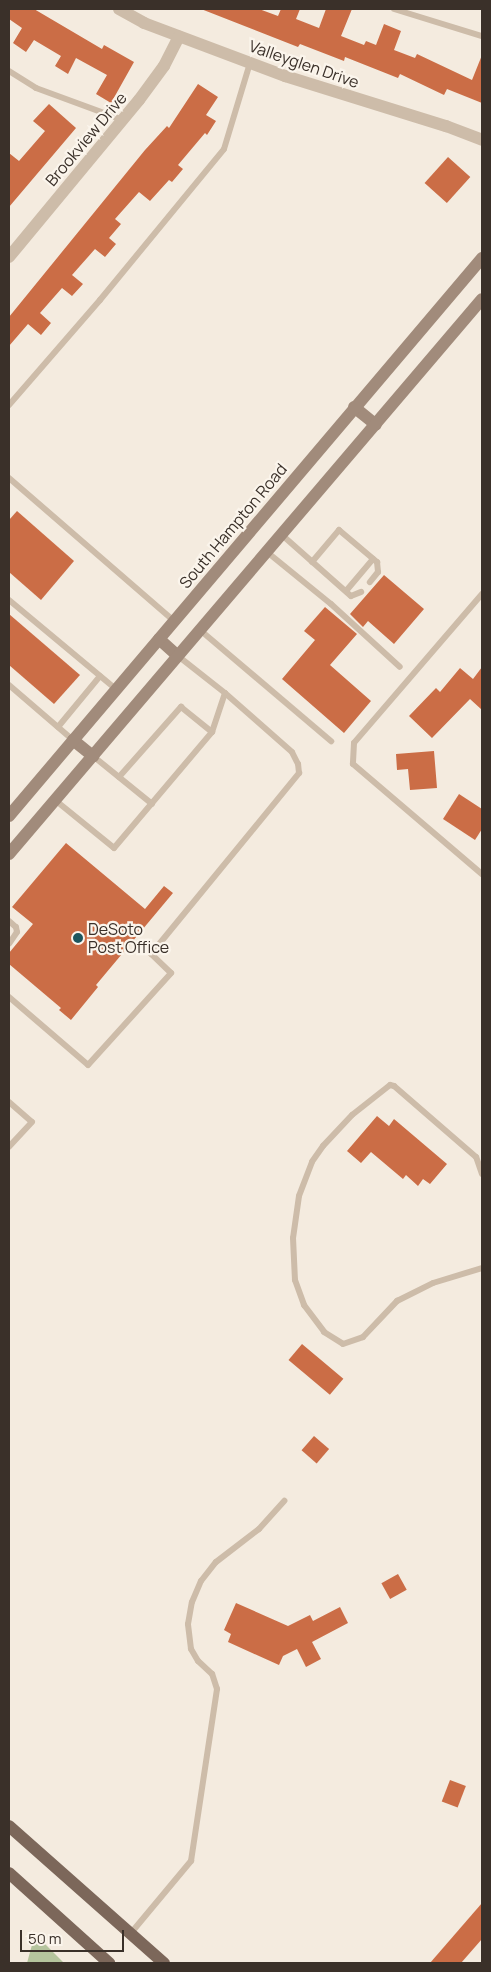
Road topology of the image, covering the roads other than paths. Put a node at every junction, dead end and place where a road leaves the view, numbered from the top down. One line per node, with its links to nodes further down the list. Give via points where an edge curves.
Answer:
1 (119, 9): 4 (street, Valleyglen Drive)
2 (394, 9): 3 (lane)
3 (482, 36)
4 (179, 37): 5 (street, Valleyglen Drive); 7 (street, Brookview Drive, via 164,66)
5 (250, 63): 8 (street, Valleyglen Drive); 12 (lane, via 224,149)
6 (9, 72): 7 (lane, via 36,88)
7 (123, 120): 9 (street, Brookview Drive)
8 (482, 140)
9 (9, 256)
10 (482, 258): 13 (main road, South Hampton Road)
11 (482, 299): 14 (main road)
12 (9, 405)
13 (354, 407): 14 (main road); 25 (main road, South Hampton Road)
14 (376, 425): 16 (main road)
15 (9, 478): 25 (lane)
16 (282, 535): 17 (main road); 19 (lane)
17 (267, 552): 26 (main road); 29 (lane, via 331,604)
18 (373, 559): 19 (lane, via 339,530); 20 (lane, via 377,562 378,572); 21 (lane)
19 (312, 562): 21 (lane)
20 (370, 582)
21 (346, 591): 22 (lane, via 351,596)
22 (361, 592)
23 (482, 594): 44 (lane, via 354,743 353,764)
24 (9, 600): 30 (lane)
25 (174, 621): 27 (main road, South Hampton Road)
26 (200, 630): 28 (main road); 37 (lane)
27 (159, 639): 28 (main road); 32 (main road, South Hampton Road)
28 (178, 656): 33 (lane); 38 (main road)
29 (400, 668)
30 (100, 676): 32 (lane); 34 (lane)
31 (9, 684): 34 (lane)
32 (116, 689): 36 (main road, South Hampton Road)
33 (225, 693): 35 (lane); 47 (lane, via 292,752 299,773 151,954 171,973 88,1065)
34 (58, 727): 36 (lane)
35 (212, 732): 39 (lane, via 181,707); 41 (lane)
36 (73, 740): 38 (main road); 42 (main road, South Hampton Road)
37 (331, 741)
38 (93, 756): 39 (lane); 40 (main road)
39 (119, 777): 41 (lane)
40 (55, 800): 41 (lane, via 114,848); 43 (main road)
41 (152, 804)
42 (9, 816)
43 (9, 854)
44 (482, 874)
45 (9, 921): 46 (lane, via 17,932)
46 (9, 944)
47 (9, 997)
48 (9, 1102): 49 (lane, via 32,1122)
49 (9, 1147)
50 (482, 1174): 51 (lane, via 476,1157 390,1085 352,1115 312,1162 299,1196 293,1238 295,1280 304,1304 324,1332 343,1344 363,1337 397,1302 433,1283)
51 (482, 1268)
52 (284, 1501): 55 (lane, via 259,1530 216,1562 201,1581 192,1602 188,1624 191,1649 212,1674 217,1689 191,1861)
53 (9, 1826): 55 (main road)
54 (9, 1873): 56 (main road)
55 (131, 1933): 57 (main road)
56 (109, 1963)
57 (164, 1963)

